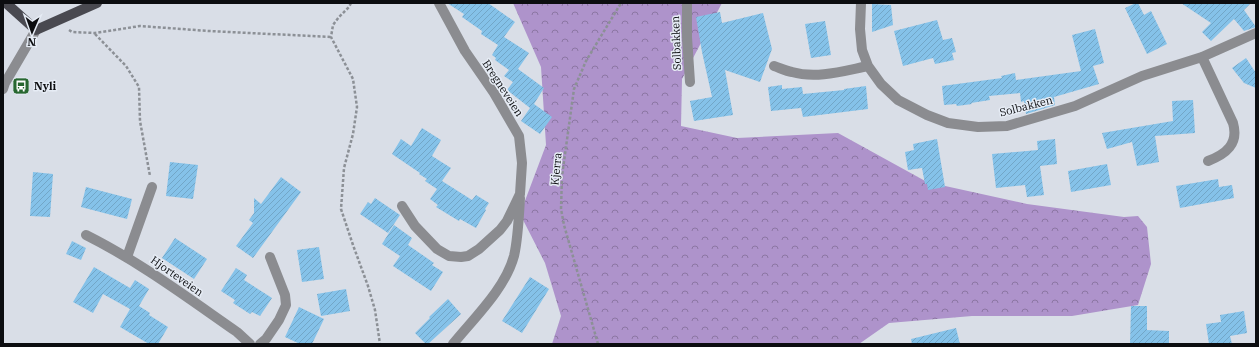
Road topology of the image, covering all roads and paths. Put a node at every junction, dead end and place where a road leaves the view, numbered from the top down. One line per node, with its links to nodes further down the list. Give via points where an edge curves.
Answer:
1 (6, 3): 9 (main road)
2 (96, 3): 8 (main road)
3 (351, 3): 12 (path, via 333,25)
4 (439, 3): 20 (street, Bregneveien, via 465,51 519,136 522,163)
5 (621, 3): 29 (path, Kjerra, via 586,61 574,88 562,176 561,208 564,225)
6 (687, 3): 16 (street, Solbakken)
7 (861, 3): 15 (street, Solbakken, via 862,50)
8 (60, 19): 9 (main road); 10 (path, via 72,32)
9 (36, 30): 17 (street)
10 (95, 33): 12 (path, via 140,26); 19 (path, via 126,66 139,87 140,120)
11 (1256, 33): 13 (street, Solbakken)
12 (331, 37): 27 (path, via 353,79 357,107 344,168 341,209 368,286)
13 (1202, 57): 15 (street, Solbakken, via 1142,76 1075,106 1008,126 978,127 948,123 898,100 881,84); 18 (street, via 1236,132 1230,147)
14 (774, 66): 15 (street, via 792,73 826,75)
15 (868, 66)
16 (690, 82)
17 (3, 89)
18 (1208, 161)
19 (152, 187): 24 (street)
20 (520, 194): 21 (street, Bregneveien, via 500,230 479,249 461,257 449,256 437,249 415,226); 28 (street, Bregneveien, via 514,256 506,276)
21 (402, 206)
22 (86, 235): 24 (street, Hjorteveien)
23 (270, 257): 26 (street, via 285,295 286,305 279,320)
24 (127, 258): 25 (street, Hjorteveien, via 237,332)
25 (250, 344)
26 (260, 344)
27 (380, 344)
28 (453, 344)
29 (598, 344)

